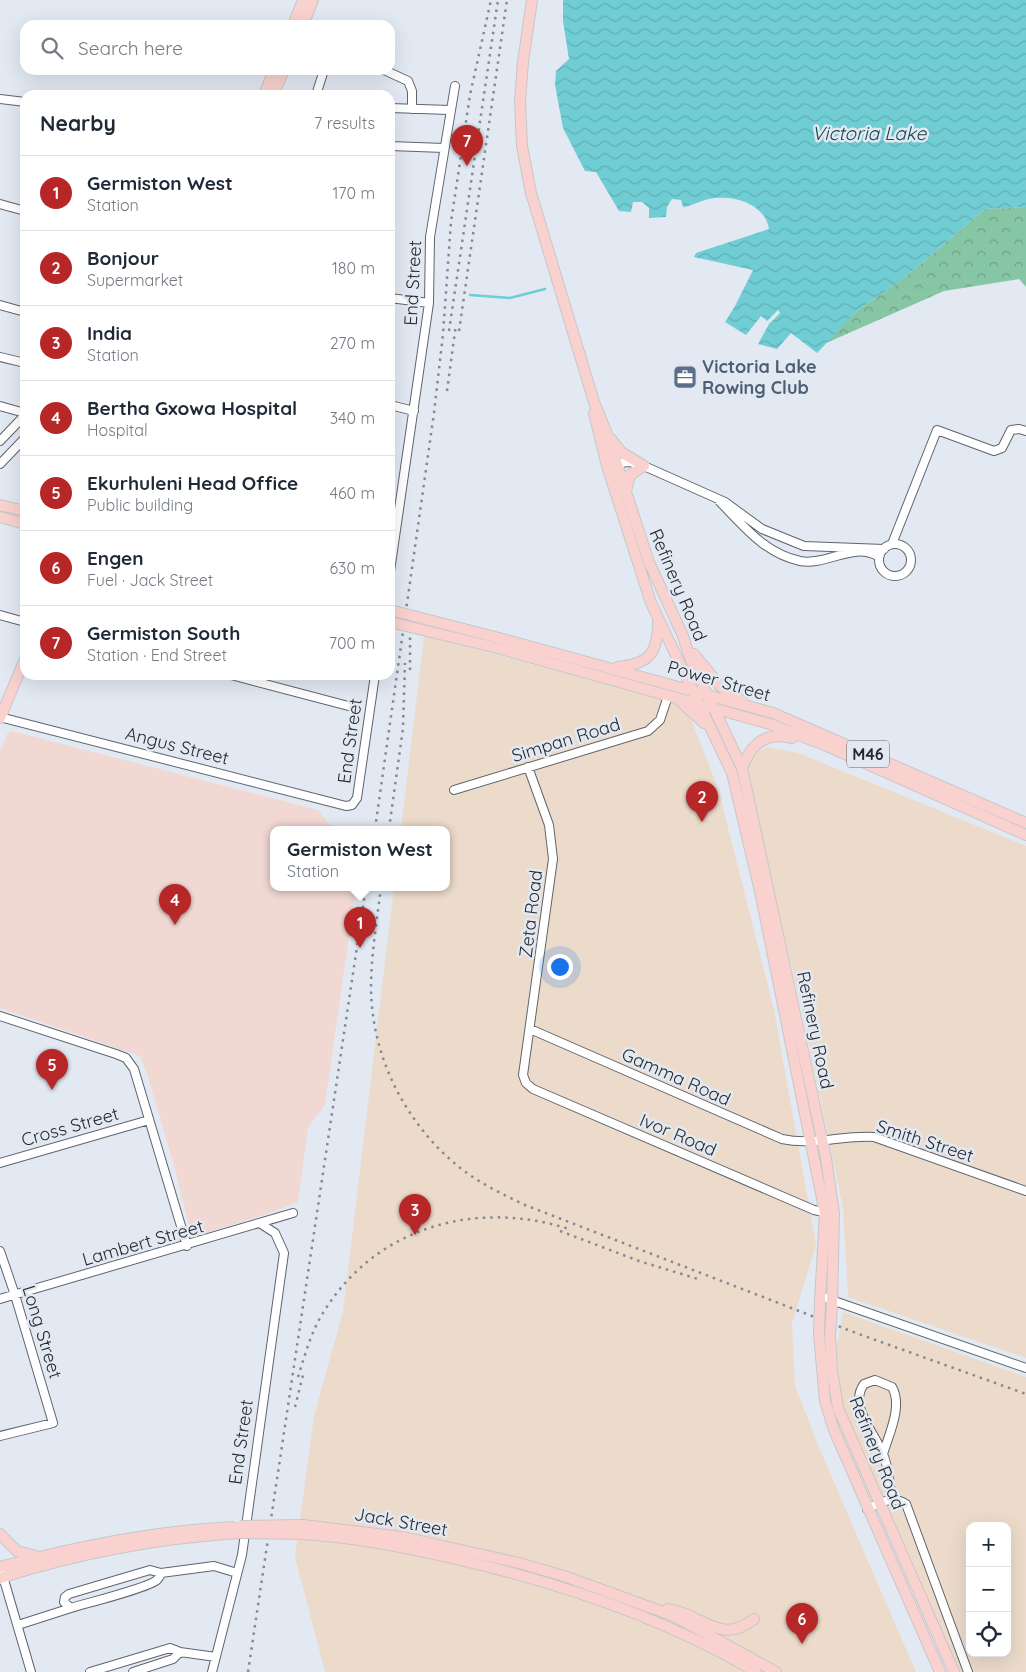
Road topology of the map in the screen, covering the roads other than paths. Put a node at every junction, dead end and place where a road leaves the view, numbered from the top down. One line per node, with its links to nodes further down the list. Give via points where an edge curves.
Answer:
1 (303, 0): 4 (main road)
2 (313, 0): 5 (main road)
3 (532, 0): 29 (main road, Refinery Road, via 520,101 522,146 531,193)
4 (295, 20)
5 (304, 20)
6 (272, 75): 11 (main road)
7 (282, 75): 12 (main road)
8 (322, 75): 13 (street)
9 (395, 75): 17 (street, via 408,81 412,91)
10 (455, 86): 18 (street, End Street)
11 (266, 90)
12 (275, 90)
13 (318, 90)
14 (0, 99): 15 (street)
15 (20, 101)
16 (395, 108): 17 (street)
17 (412, 109): 18 (street)
18 (450, 110): 20 (street, End Street)
19 (395, 146): 20 (street)
20 (444, 148): 24 (street, End Street, via 430,237)
21 (0, 204): 22 (street)
22 (20, 210)
23 (395, 299): 24 (street)
24 (429, 303): 32 (street, End Street)
25 (0, 305): 26 (street)
26 (20, 311)
27 (0, 356): 28 (street)
28 (20, 362)
29 (594, 402): 36 (main road, Refinery Road); 40 (main road, Refinery Road, via 599,436)
30 (395, 405): 32 (street)
31 (0, 406): 33 (street)
32 (414, 410): 49 (street, End Street)
33 (20, 412)
34 (20, 419): 37 (street)
35 (1026, 431): 50 (street, via 1011,430 1002,448 994,451 937,430)
36 (607, 434): 40 (main road, Refinery Road); 41 (main road, via 621,452)
37 (0, 441)
38 (20, 443): 39 (street)
39 (0, 464)
40 (611, 465): 41 (street, via 629,462); 42 (main road, Refinery Road); 56 (main road, Refinery Road, via 647,592)
41 (644, 466): 42 (main road, via 630,475); 43 (street)
42 (626, 497): 59 (main road, Refinery Road, via 649,562)
43 (715, 497): 48 (street); 51 (street)
44 (0, 505): 45 (main road)
45 (20, 511)
46 (0, 517): 47 (main road)
47 (20, 523)
48 (773, 535): 51 (street); 52 (street, via 813,548)
49 (395, 537)
50 (892, 544): 52 (street); 53 (street, via 903,546 910,554 906,572 898,576 888,574 880,567)
51 (767, 547): 53 (street, via 801,561 863,551)
52 (884, 548): 53 (street)
53 (879, 557)
54 (395, 612): 60 (main road, Power Street, bridge)
55 (0, 615): 57 (street)
56 (658, 618): 61 (main road, via 657,644 649,657 629,666); 65 (main road, Refinery Road)
57 (20, 621)
58 (395, 623): 60 (main road, Power Street, bridge)
59 (683, 636): 66 (main road, Refinery Road); 69 (main road, via 709,675 724,690)
60 (498, 643): 61 (main road, Power Street); 67 (main road, Power Street)
61 (612, 668): 65 (main road, Power Street / M46)
62 (20, 671): 72 (main road)
63 (250, 680): 70 (street)
64 (374, 680): 78 (street, End Street, via 357,798 352,805)
65 (692, 690): 66 (main road, Power Street / M46); 68 (main road, Refinery Road)
66 (707, 695): 69 (main road, Power Street / M46); 71 (main road, Refinery Road)
67 (672, 697): 68 (main road, Power Street / M46); 73 (main road, via 699,717); 75 (street, Simpan Road, via 660,720 648,731)
68 (699, 704): 71 (main road, Power Street / M46); 73 (main road, Refinery Road)
69 (750, 706): 79 (main road, Power Street / M46, via 831,738)
70 (356, 708)
71 (714, 708): 74 (main road, Power Street / M46, via 770,724); 76 (main road, Refinery Road)
72 (0, 717): 78 (street, Angus Street)
73 (713, 733): 80 (main road, Refinery Road, via 732,773)
74 (827, 746): 76 (main road, via 782,735 768,736 751,749); 79 (main road, Power Street / M46)
75 (528, 767): 77 (street, Simpan Road); 82 (street, Zeta Road, via 549,825 553,859)
76 (742, 768): 80 (main road, Refinery Road)
77 (454, 790)
78 (346, 806)
79 (1025, 829)
80 (774, 941): 85 (main road, Refinery Road)
81 (0, 1014): 84 (street, via 126,1058 134,1069)
82 (530, 1029): 83 (street, Zeta Road); 85 (street, Gamma Road, via 767,1133 788,1140)
83 (524, 1068): 89 (street, Ivor Road, via 524,1078 533,1089)
84 (149, 1120): 86 (street, Cross Street); 91 (street)
85 (817, 1141): 87 (street, Smith Street, via 874,1137); 89 (main road, Refinery Road)
86 (0, 1163)
87 (1026, 1191)
88 (293, 1213): 90 (street, Lambert Street)
89 (830, 1213): 94 (main road, Refinery Road); 96 (main road, Refinery Road)
90 (261, 1224): 91 (street, Lambert Street); 112 (street, End Street, via 275,1233 284,1253)
91 (187, 1246): 93 (street, Lambert Street)
92 (0, 1251): 93 (street, Long Street)
93 (15, 1295): 95 (street, Lambert Street); 101 (street, Long Street, via 49,1421)
94 (820, 1298): 96 (street); 97 (main road, Refinery Road, bridge)
95 (0, 1299)
96 (832, 1303): 97 (main road, Refinery Road, bridge); 98 (street)
97 (825, 1334): 99 (main road, Refinery Road); 100 (main road, Refinery Road)
98 (1026, 1368)
99 (836, 1399): 100 (main road); 104 (main road, Refinery Road)
100 (825, 1401): 105 (main road, Refinery Road)
101 (0, 1436)
102 (883, 1454): 102 (street, via 858,1402 864,1384 875,1380 892,1387 896,1397); 103 (street)
103 (892, 1499): 104 (street); 127 (street, via 906,1504)
104 (880, 1503): 105 (street); 126 (main road, Refinery Road)
105 (867, 1509): 125 (main road, Refinery Road)
106 (240, 1530): 108 (main road, Jack Street, bridge); 109 (main road, Jack Street, via 151,1534); 110 (main road, Jack Street, via 103,1550)
107 (0, 1534): 109 (main road, via 17,1551)
108 (358, 1534): 113 (main road, Jack Street, via 402,1536 519,1563); 123 (main road, Jack Street, via 577,1592 669,1626)
109 (41, 1556): 110 (main road, Jack Street)
110 (1, 1571): 116 (street)
111 (161, 1573): 112 (street, via 214,1566); 114 (street, via 157,1580 146,1585); 114 (street, via 150,1570 69,1594 64,1602)
112 (237, 1573): 118 (street, End Street)
113 (648, 1606): 115 (main road, via 684,1613 724,1631 740,1628); 124 (main road, Jack Street, via 674,1616)
114 (71, 1608): 116 (street)
115 (754, 1619)
116 (18, 1626): 119 (street)
117 (180, 1652): 118 (street); 120 (street, via 170,1648); 121 (street, via 173,1659)
118 (216, 1657): 122 (street, End Street)
119 (31, 1672)
120 (90, 1672)
121 (133, 1672)
122 (212, 1672)
123 (756, 1672)
124 (776, 1672)
125 (940, 1672)
126 (954, 1672)
127 (968, 1672)

